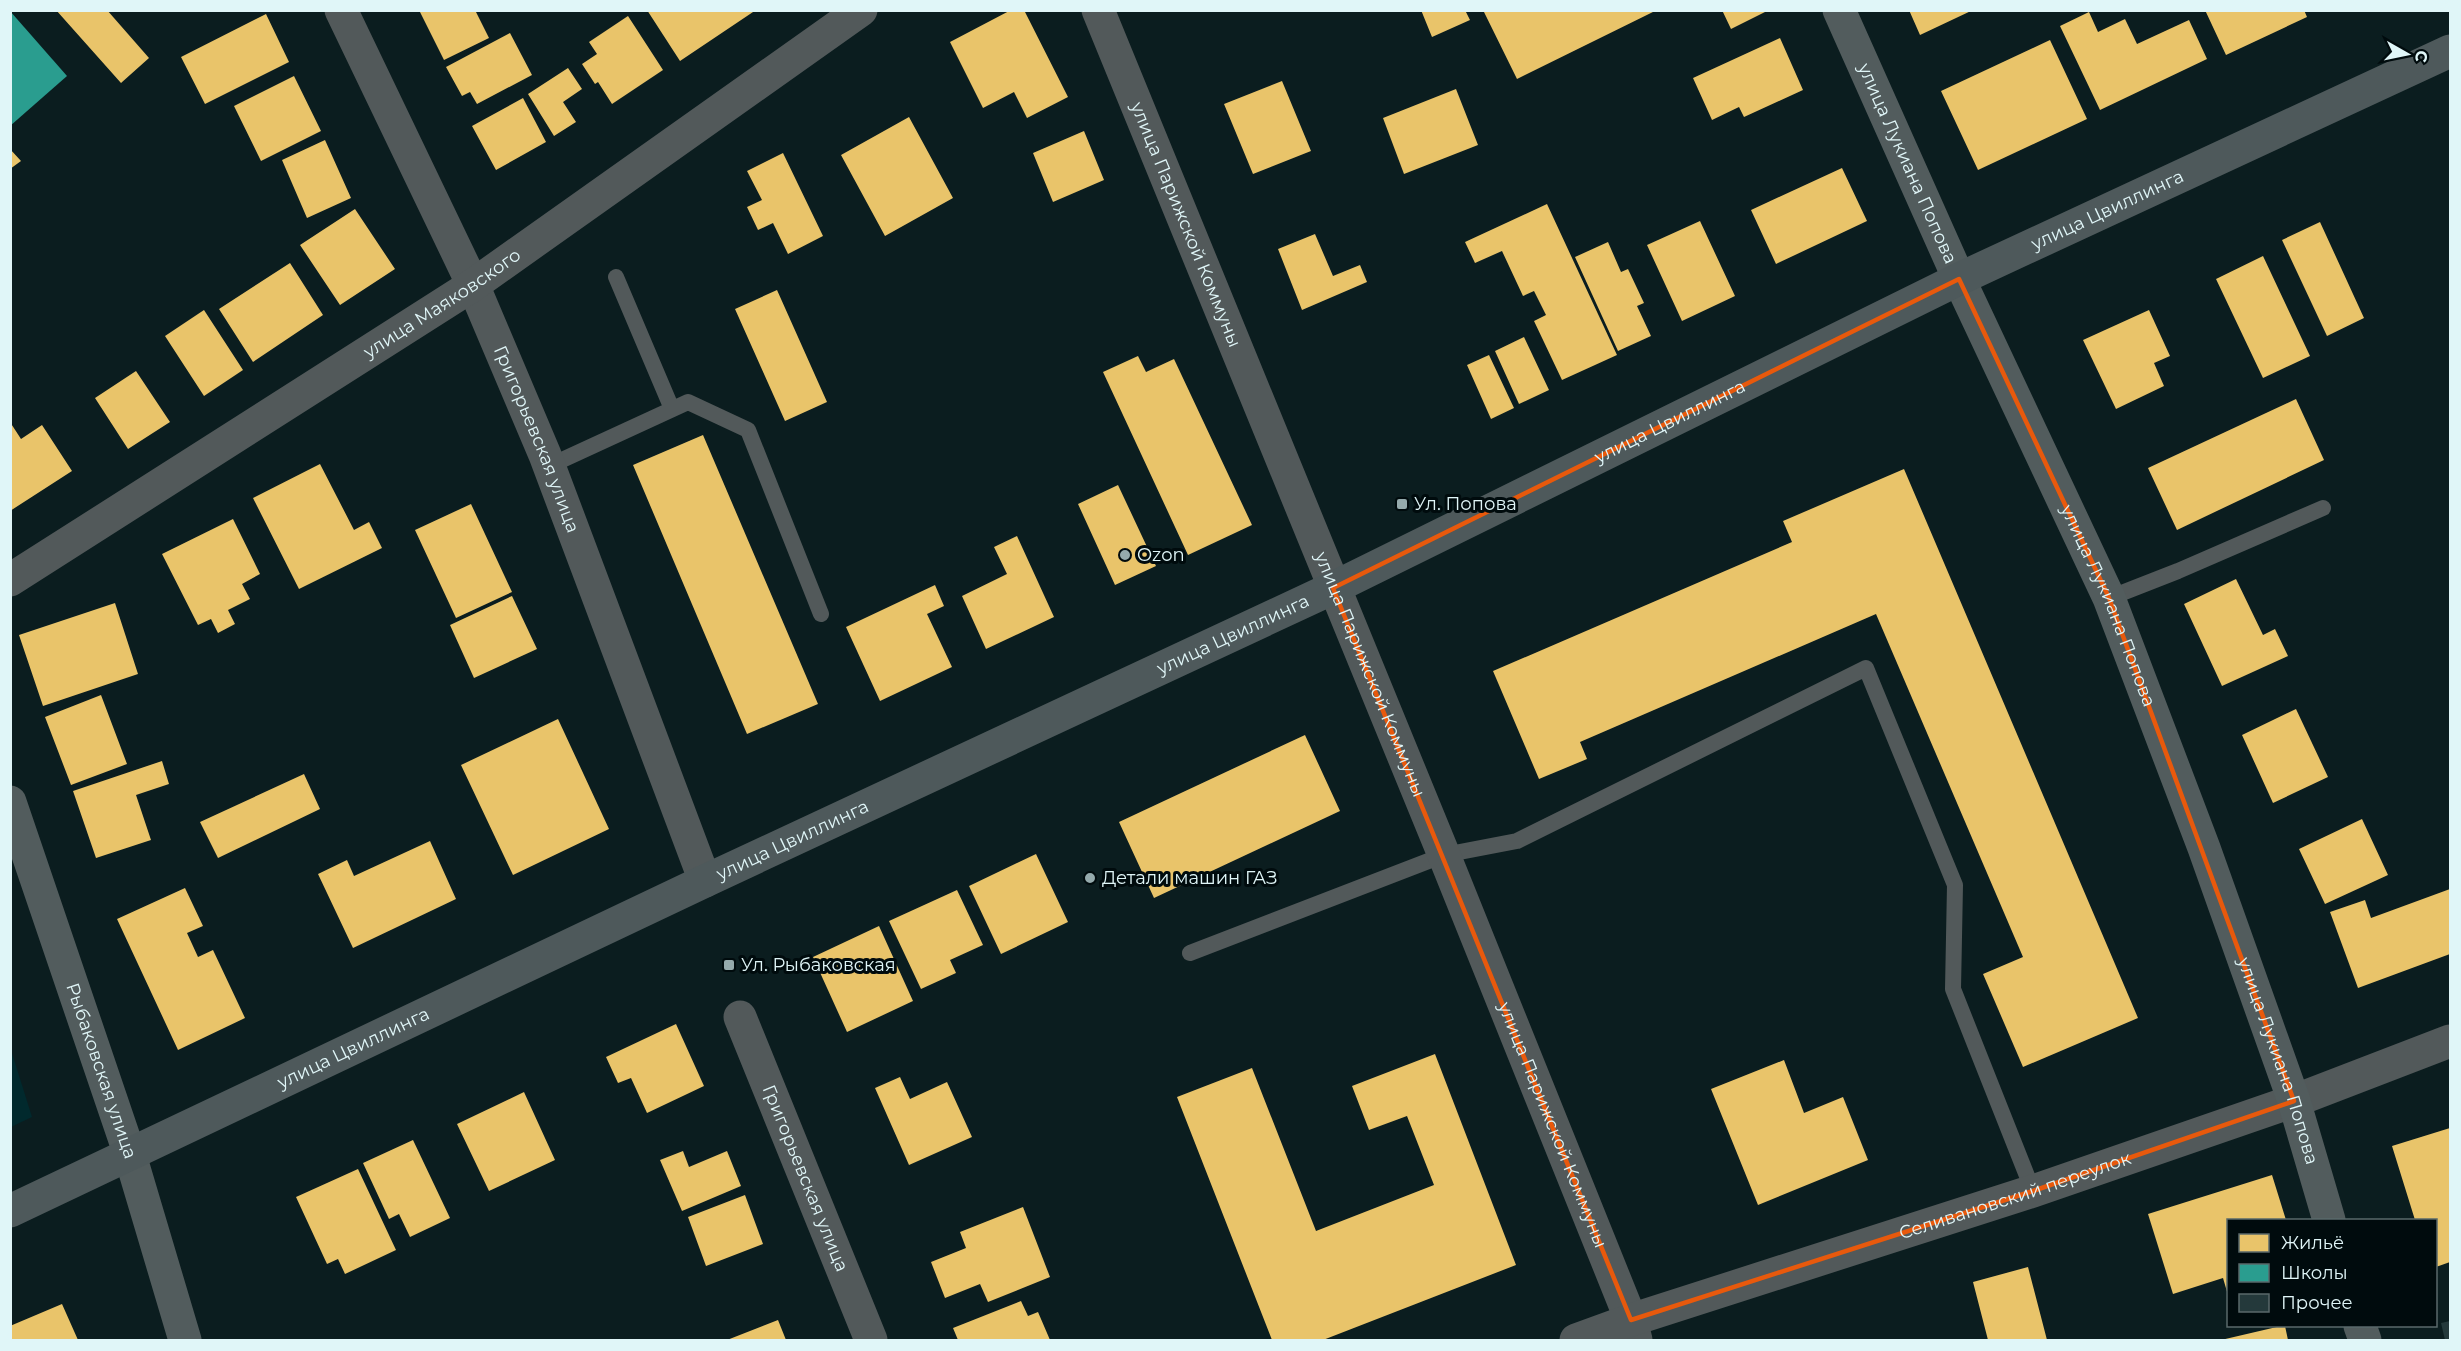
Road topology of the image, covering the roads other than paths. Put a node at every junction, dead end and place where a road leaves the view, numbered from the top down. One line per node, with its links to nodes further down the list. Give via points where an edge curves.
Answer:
1 (341, 10): 8 (street, Григорьевская улица)
2 (861, 10): 8 (street, улица Маяковского)
3 (1098, 10): 13 (street, улица Парижской Коммуны)
4 (1839, 10): 7 (street, улица Лукиана Попова)
5 (2451, 51): 7 (main road, улица Цвиллинга)
6 (616, 277): 9 (lane)
7 (1959, 279): 13 (main road, улица Цвиллинга); 14 (street, улица Лукиана Попова)
8 (473, 285): 10 (street, Григорьевская улица); 12 (street, улица Маяковского)
9 (672, 409): 10 (lane); 15 (lane, via 688,402 748,430)
10 (549, 466): 18 (street, Григорьевская улица)
11 (2323, 508): 14 (lane)
12 (10, 580)
13 (1333, 588): 17 (street, улица Парижской Коммуны); 18 (main road, улица Цвиллинга)
14 (2109, 598): 22 (street, улица Лукиана Попова)
15 (821, 614)
16 (10, 802): 23 (street, Рыбаковская улица)
17 (1444, 855): 19 (lane); 24 (lane, via 1517,841 1866,668 1955,885 1953,989); 27 (street, улица Парижской Коммуны)
18 (705, 882): 23 (main road, улица Цвиллинга)
19 (1191, 953)
20 (740, 1017): 29 (street, Григорьевская улица)
21 (2451, 1041): 22 (street, Селивановский переулок)
22 (2294, 1101): 24 (street, Селивановский переулок); 26 (street, улица Лукиана Попова)
23 (130, 1155): 25 (main road, улица Цвиллинга); 28 (street, Рыбаковская улица)
24 (2033, 1191): 27 (street, Селивановский переулок)
25 (10, 1211)
26 (2328, 1219)
27 (1634, 1330): 30 (street, Селивановский переулок)
28 (185, 1341)
29 (871, 1341)
30 (1576, 1341)

